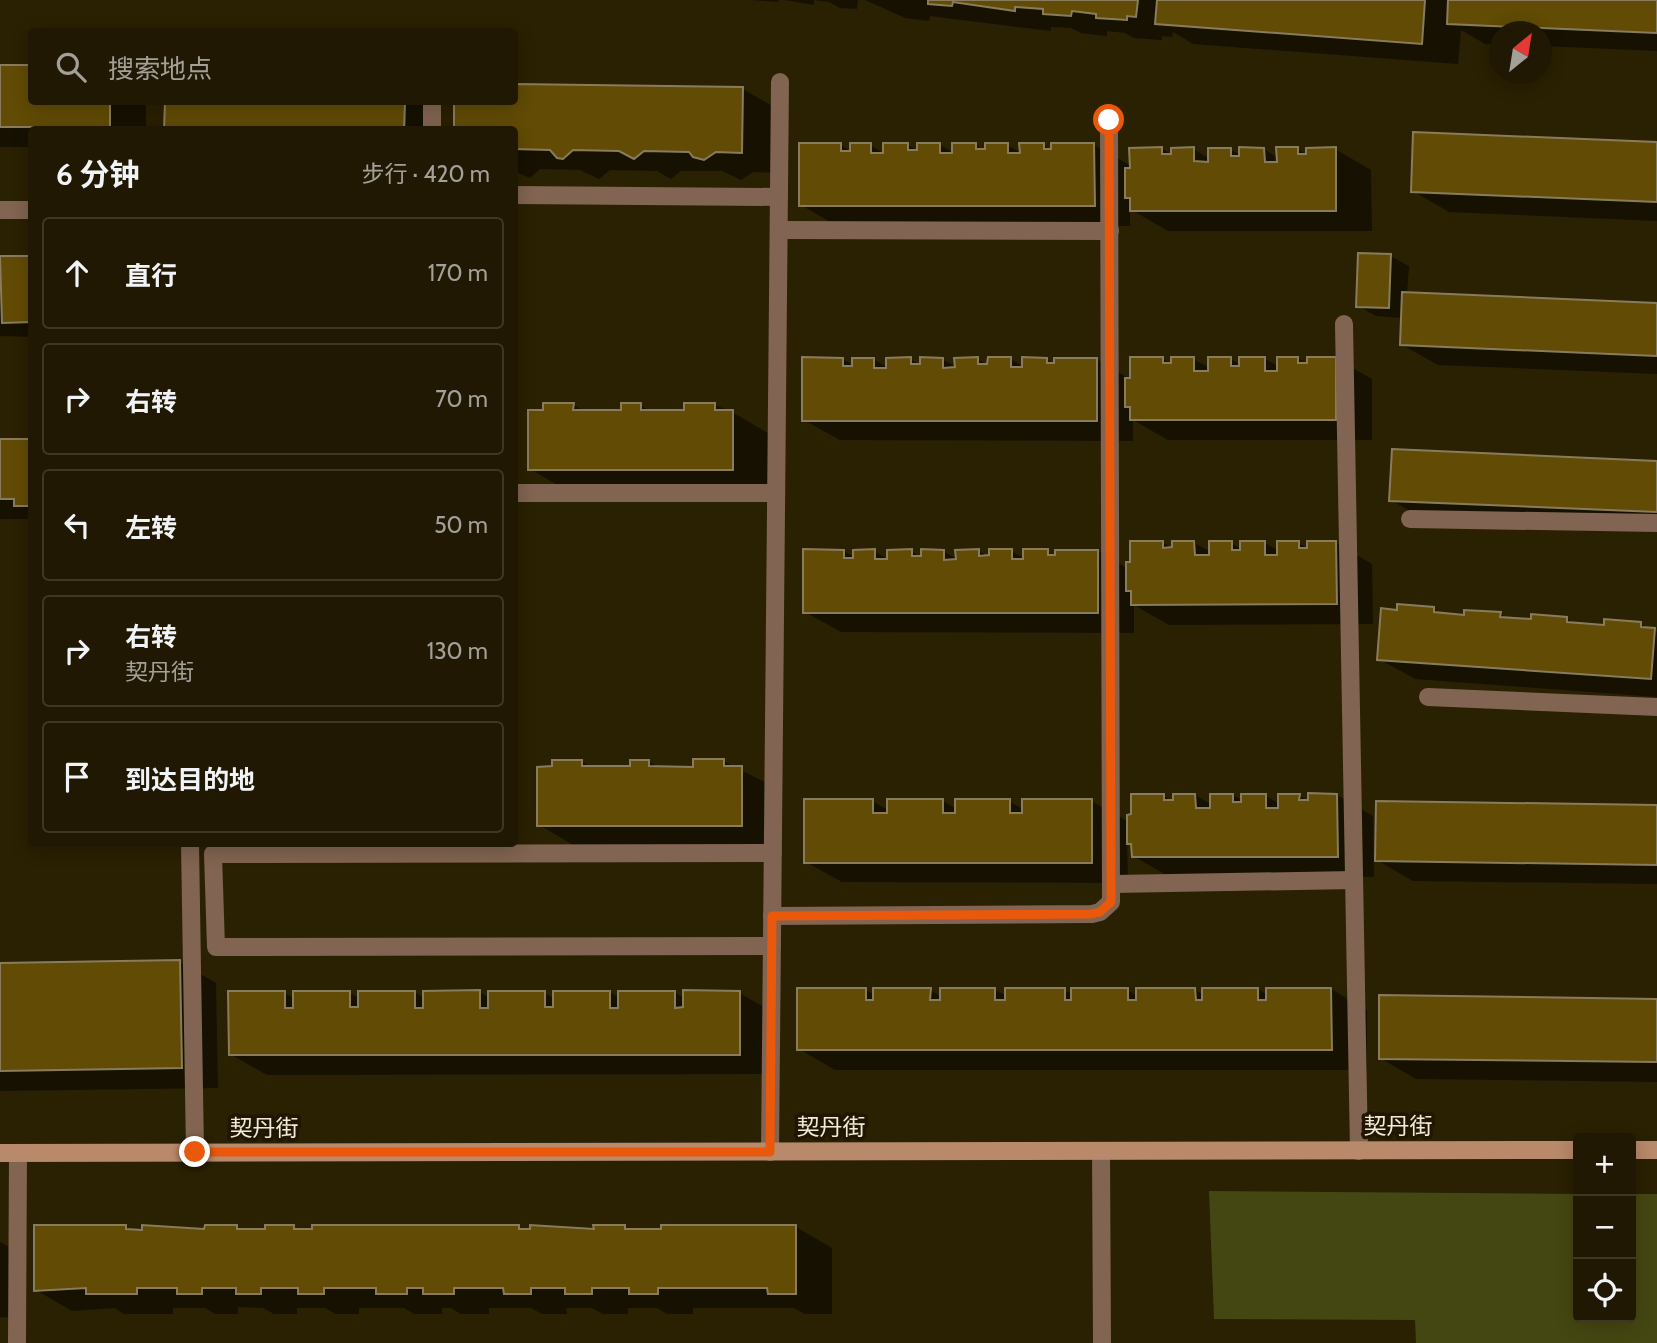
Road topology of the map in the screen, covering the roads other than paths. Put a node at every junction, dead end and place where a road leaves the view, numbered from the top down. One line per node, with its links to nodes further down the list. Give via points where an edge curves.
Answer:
1 (780, 82): 6 (lane)
2 (432, 105): 4 (lane)
3 (1109, 120): 10 (lane)
4 (432, 126)
5 (518, 195): 6 (lane)
6 (779, 197): 9 (lane)
7 (0, 210): 8 (lane)
8 (28, 210)
9 (779, 230): 10 (lane); 13 (lane)
10 (1110, 231): 21 (lane)
11 (1344, 324): 20 (lane)
12 (518, 493): 13 (lane)
13 (776, 493): 19 (lane)
14 (1410, 519): 15 (lane)
15 (1657, 523)
16 (1428, 697): 17 (lane)
17 (1657, 707)
18 (190, 847): 29 (lane)
19 (772, 853): 22 (lane); 23 (lane, via 213,854 216,947)
20 (1354, 880): 21 (lane); 28 (lane)
21 (1113, 884): 22 (lane, via 1111,902 1092,914)
22 (772, 916): 23 (lane)
23 (772, 946): 30 (lane)
24 (1573, 1150): 28 (main road, 契丹街)
25 (1636, 1150): 26 (main road)
26 (1657, 1150)
27 (1101, 1151): 28 (main road, 契丹街); 30 (main road, 契丹街); 33 (lane)
28 (1359, 1151)
29 (195, 1152): 30 (main road, 契丹街); 31 (main road, 契丹街)
30 (770, 1152)
31 (9, 1153): 32 (lane)
32 (17, 1343)
33 (1102, 1343)

